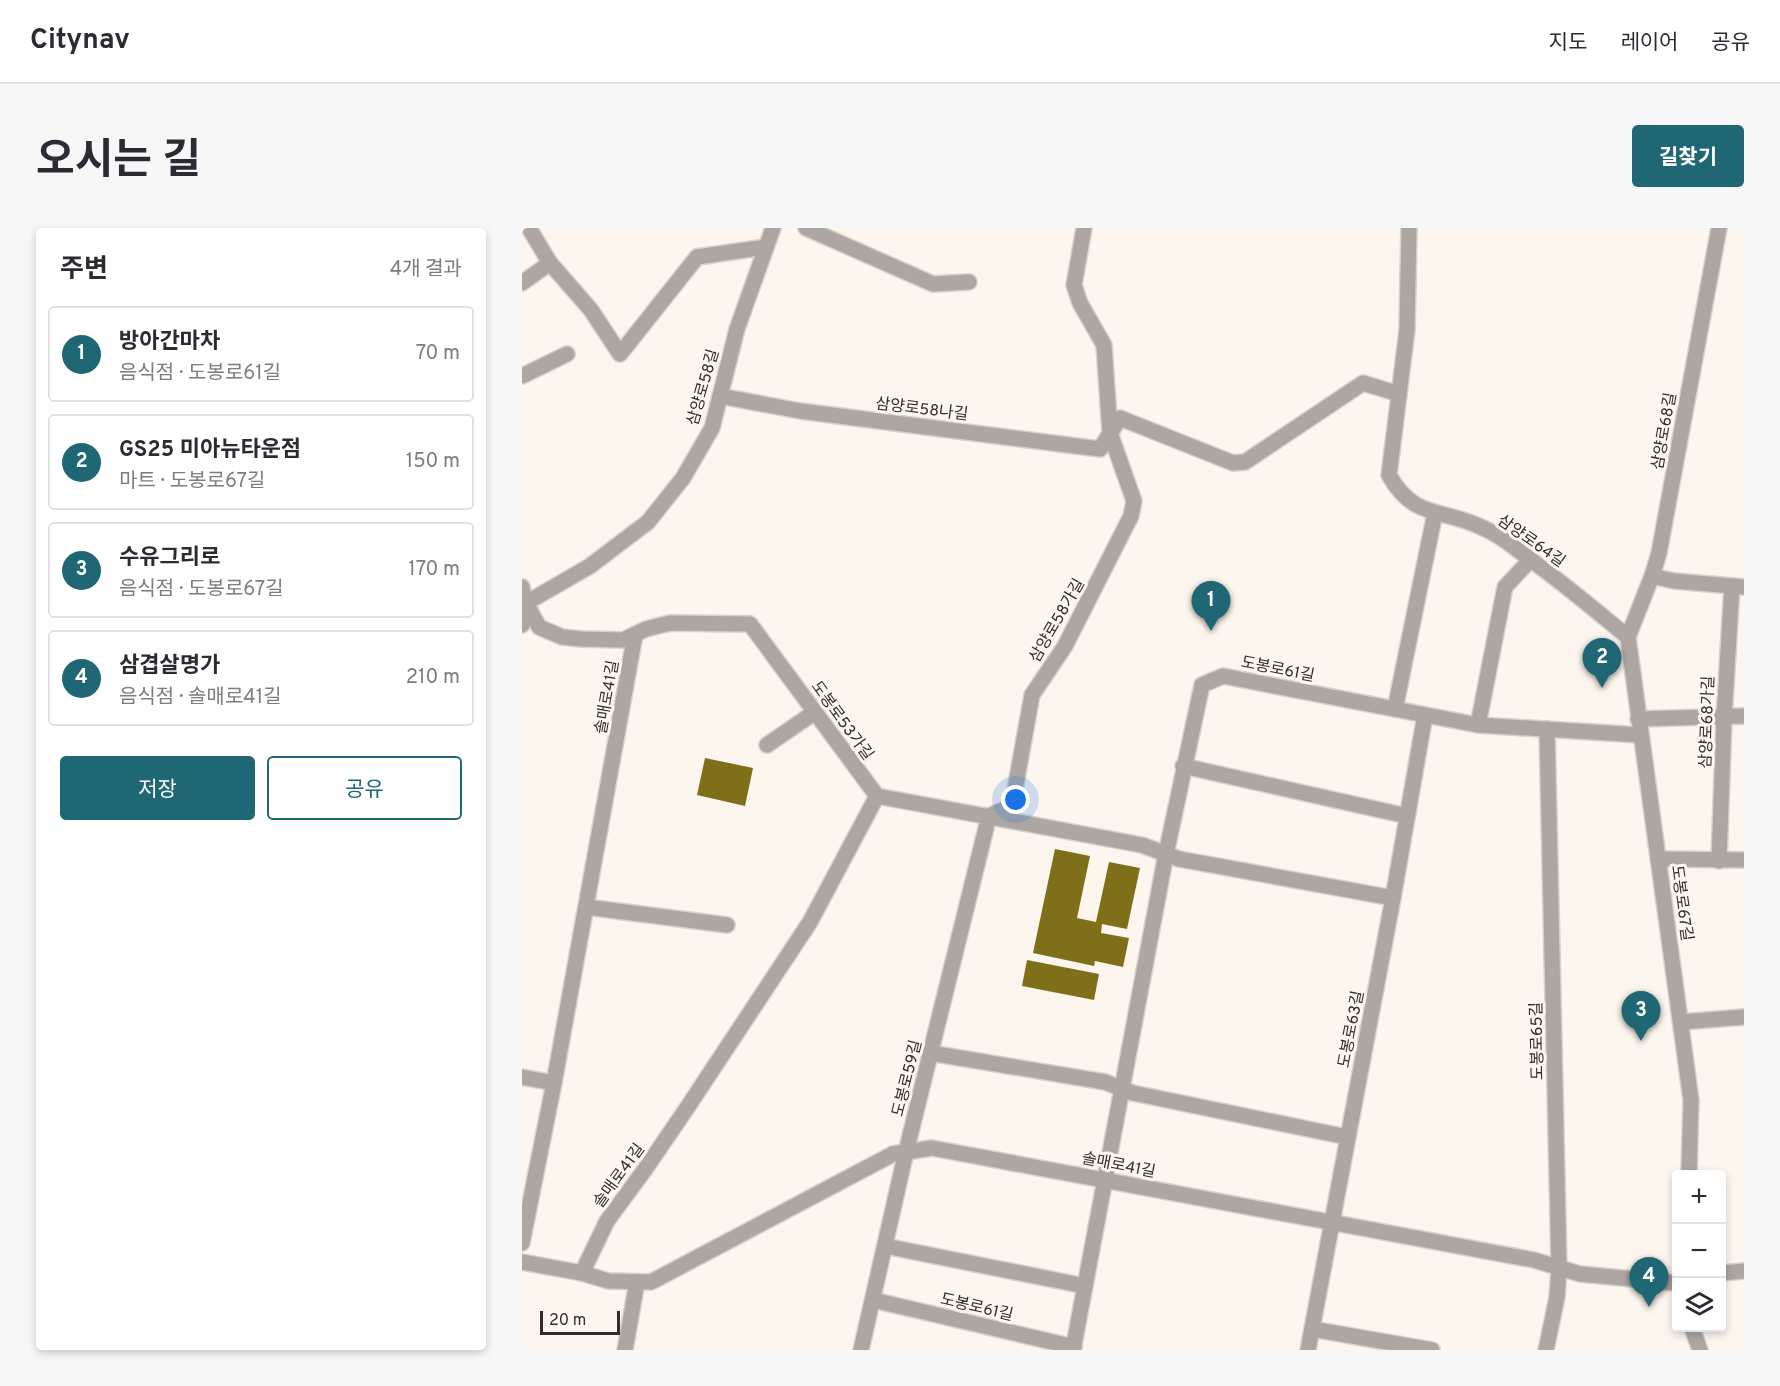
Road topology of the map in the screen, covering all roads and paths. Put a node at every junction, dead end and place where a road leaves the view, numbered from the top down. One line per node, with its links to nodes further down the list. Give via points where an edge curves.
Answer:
1 (529, 228): 8 (street)
2 (774, 228): 7 (street, 삼양로58길)
3 (806, 228): 10 (street, via 933,284)
4 (1084, 228): 15 (street, 삼양로58가길, via 1074,285 1104,345)
5 (1409, 228): 13 (street, 삼양로64길, via 1407,330)
6 (1719, 228): 18 (street, 삼양로68길)
7 (766, 247): 8 (street, via 697,257 620,354 591,310); 14 (street, 삼양로58길, via 737,329)
8 (550, 263): 9 (street)
9 (522, 282)
10 (969, 282)
11 (567, 354): 12 (street)
12 (522, 376)
13 (1399, 394): 15 (street, via 1363,383 1245,462 1233,463 1120,418); 16 (street, 삼양로64길, via 1389,475 1397,490 1419,508)
14 (720, 396): 15 (street, 삼양로58나길, via 800,411 1100,449); 21 (street, 삼양로58길, via 712,428 683,478 648,522 590,566)
15 (1110, 433): 37 (street, 삼양로58가길, via 1134,501 1131,516 1065,646 1032,695 1011,806)
16 (1435, 513): 17 (street, 삼양로64길, via 1481,526); 25 (street)
17 (1530, 559): 24 (street, 삼양로64길); 31 (street, via 1505,586)
18 (1652, 576): 19 (street, 삼양로68가길); 24 (street, 삼양로68길)
19 (1738, 586): 29 (street, 삼양로68가길)
20 (522, 587): 21 (street)
21 (526, 603): 22 (street); 23 (street, 도봉로53가길, via 539,627 562,637 623,640)
22 (522, 625)
23 (635, 634): 26 (street, 도봉로53가길, via 670,623 750,624); 44 (street, 솔매로41길)
24 (1628, 637): 30 (street, 도봉로67길)
25 (1395, 709): 27 (street, 도봉로61길); 35 (street, 도봉로61길, via 1223,676 1202,685)
26 (815, 712): 34 (street); 36 (street, 도봉로53가길)
27 (1425, 715): 31 (street, 도봉로61길); 38 (street, 도봉로63길)
28 (1744, 716): 29 (street)
29 (1724, 718): 30 (street); 42 (street, 삼양로68가길)
30 (1638, 719): 33 (street, 도봉로67길)
31 (1478, 725): 32 (street, 도봉로61길)
32 (1547, 729): 33 (street, 도봉로61길); 60 (street, 도봉로65길)
33 (1640, 735): 40 (street, 도봉로67길)
34 (767, 745)
35 (1183, 766): 38 (street); 39 (street, 도봉로61길)
36 (877, 795): 37 (street); 62 (street, 솔매로41길, via 810,922 607,1221)
37 (989, 816): 39 (street, via 1142,845); 48 (street, 도봉로59길)
38 (1407, 816): 43 (street, 도봉로63길)
39 (1166, 854): 43 (street); 51 (street, 도봉로61길)
40 (1658, 859): 42 (street); 47 (street, 도봉로67길)
41 (1744, 860): 42 (street)
42 (1719, 861)
43 (1393, 898): 52 (street, 도봉로63길)
44 (586, 907): 45 (street); 50 (street, 솔매로41길)
45 (727, 925)
46 (1744, 1017): 47 (street)
47 (1682, 1022): 54 (street, 도봉로67길, via 1691,1100)
48 (930, 1053): 51 (street, via 1105,1082); 53 (street, 도봉로59길)
49 (522, 1077): 50 (street)
50 (554, 1083): 57 (street, 솔매로41길)
51 (1122, 1089): 52 (street); 55 (street, 도봉로61길)
52 (1347, 1137): 56 (street, 도봉로63길)
53 (906, 1152): 55 (street, 솔매로41길, via 932,1148); 58 (street, 도봉로59길); 64 (street, 솔매로41길, via 893,1154 651,1282)
54 (1689, 1170)
55 (1106, 1180): 56 (street, 솔매로41길); 66 (street, 도봉로61길)
56 (1331, 1222): 60 (street, 솔매로41길); 68 (street, 도봉로63길)
57 (522, 1243)
58 (885, 1246): 66 (street); 67 (street, 도봉로59길)
59 (522, 1262): 62 (street, 솔매로41길)
60 (1559, 1268): 65 (street, 솔매로41길, via 1580,1274); 75 (street, 도봉로65길)
61 (1744, 1271): 63 (street)
62 (582, 1273): 64 (street, 솔매로41길, via 608,1281)
63 (1726, 1273)
64 (637, 1282): 71 (street)
65 (1672, 1283)
66 (1085, 1286): 70 (street, 도봉로61길)
67 (873, 1300): 70 (street, 도봉로61길); 72 (street, 도봉로59길)
68 (1312, 1329): 73 (street, 도봉로63길); 74 (street)
69 (1693, 1332): 76 (street)
70 (1073, 1349)
71 (625, 1350)
72 (861, 1350)
73 (1308, 1350)
74 (1432, 1350)
75 (1546, 1350)
76 (1700, 1350)

